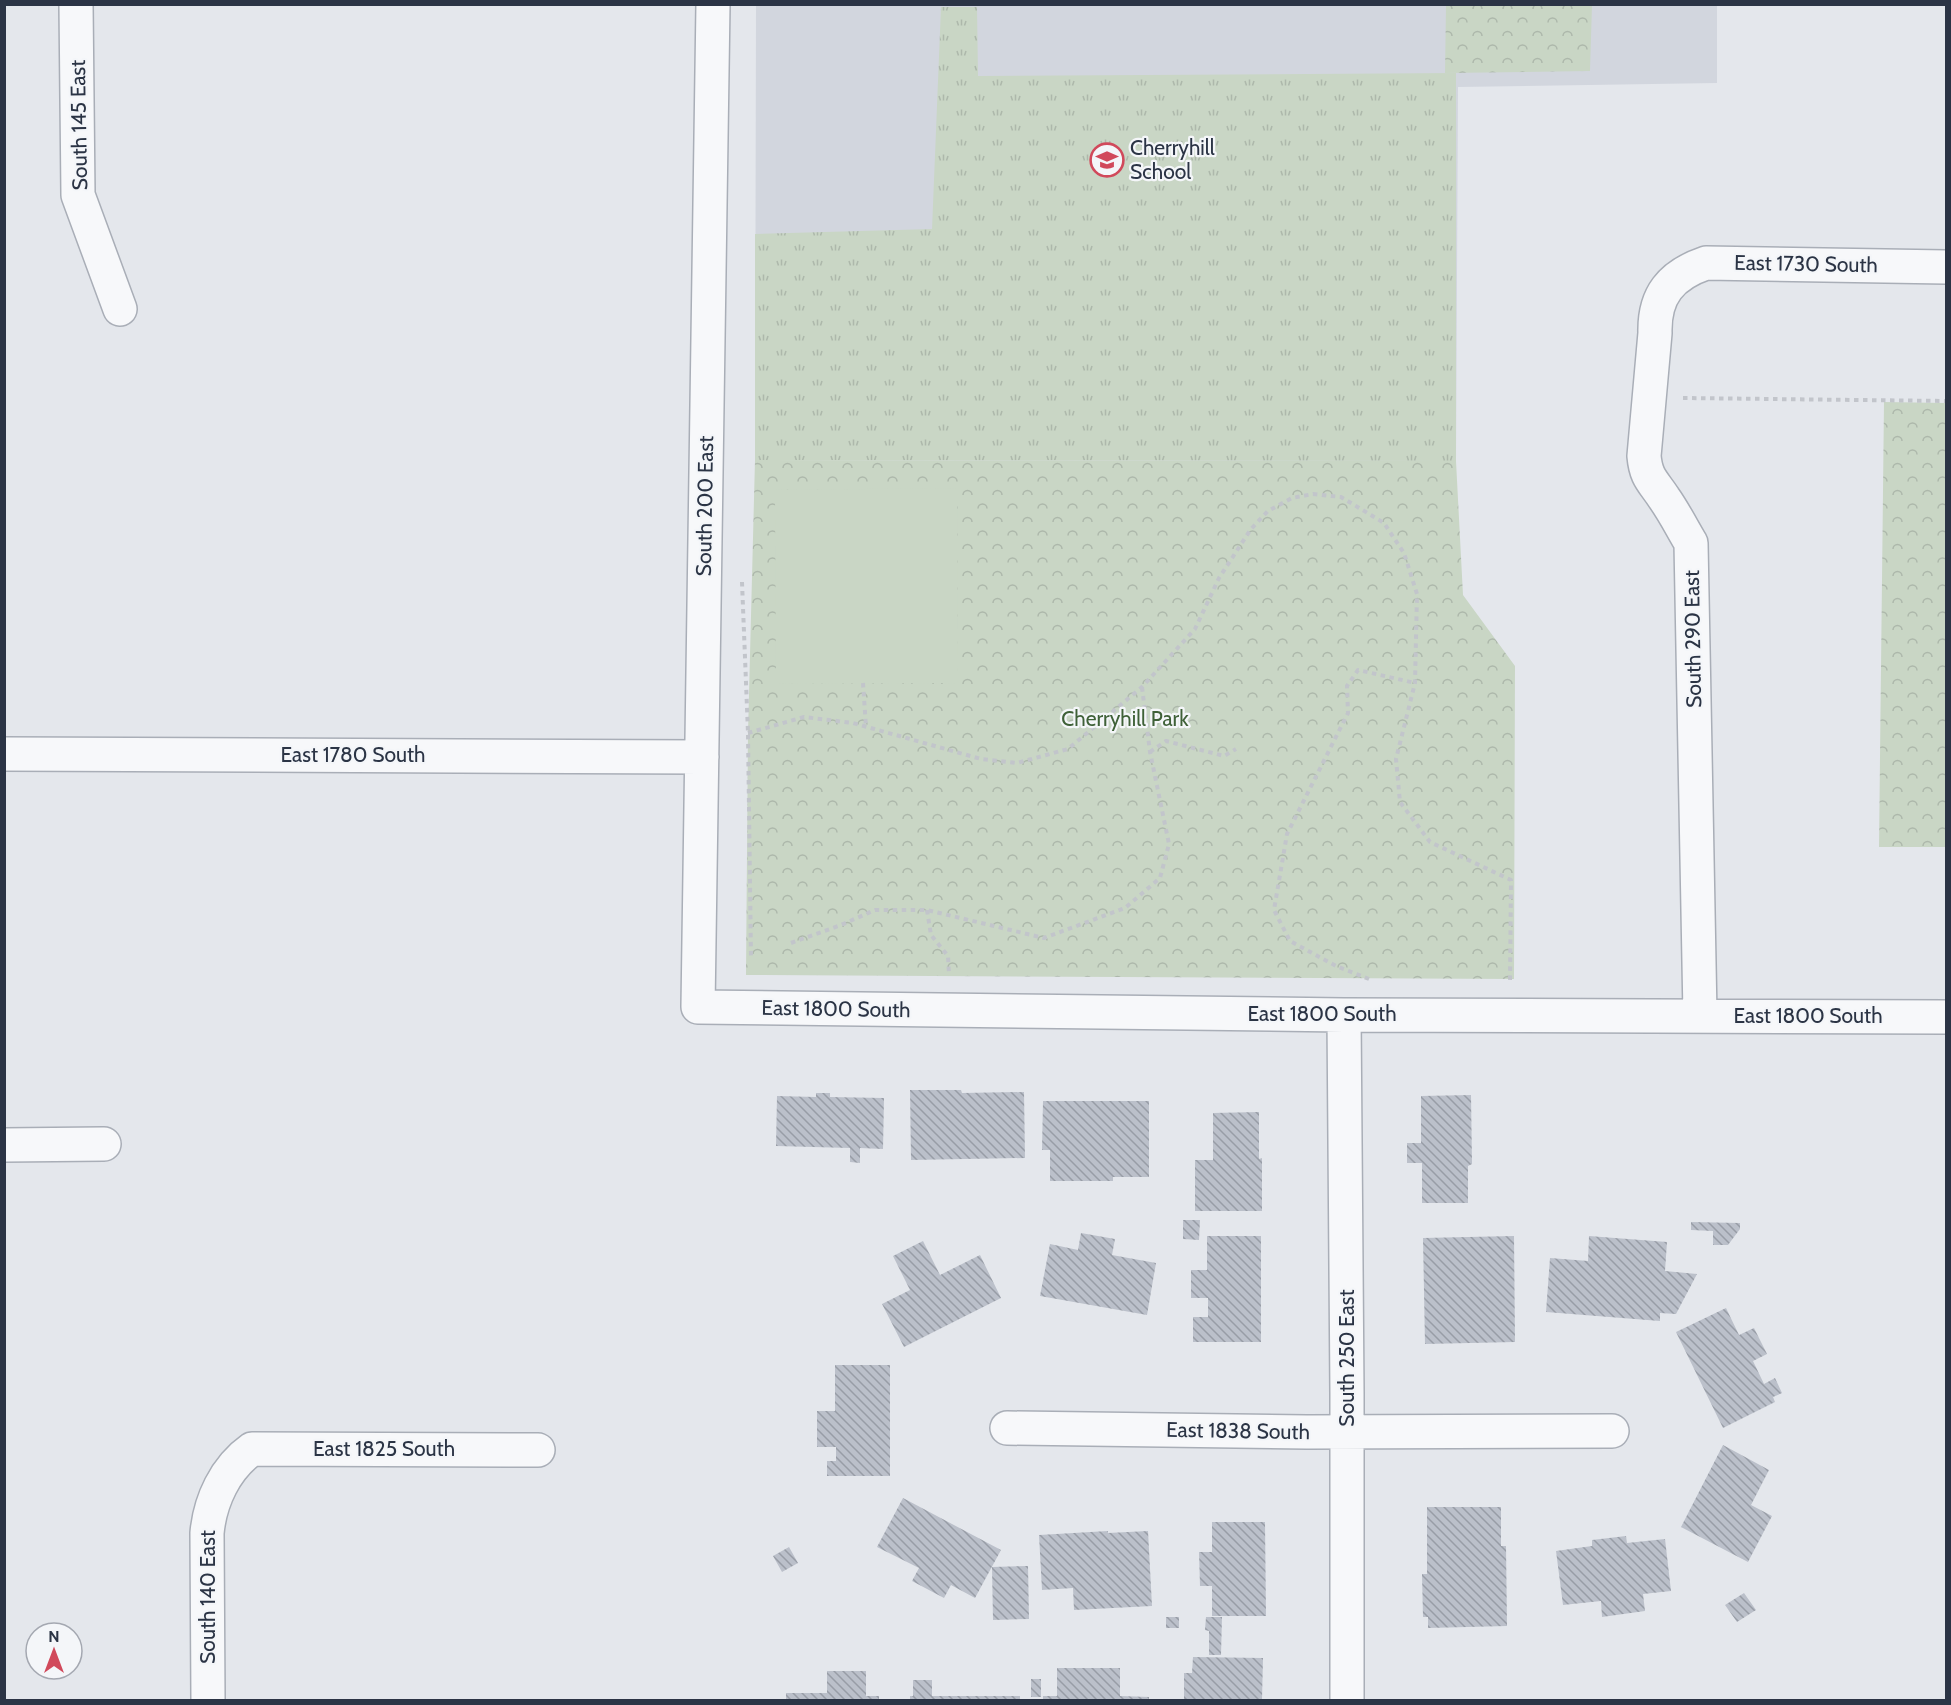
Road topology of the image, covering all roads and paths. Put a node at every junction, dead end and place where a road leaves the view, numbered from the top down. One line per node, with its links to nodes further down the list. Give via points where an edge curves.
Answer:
1 (76, 4): 5 (street, South 145 East, via 78,195)
2 (712, 4): 17 (street, South 200 East)
3 (1947, 267): 4 (street, East 1730 South, via 1706,262)
4 (1671, 281): 26 (street, South 290 East, via 1655,317 1644,456 1652,483 1691,543)
5 (120, 309)
6 (1680, 398): 7 (path)
7 (1947, 401)
8 (742, 574): 13 (path)
9 (863, 683): 12 (path)
10 (1414, 683): 11 (path, via 1417,594 1404,553 1384,523 1341,497 1313,494 1292,498 1268,511 1251,529 1219,578 1195,629); 22 (path, via 1358,670 1347,686 1348,712 1287,834 1274,910 1290,941 1368,978); 23 (path, via 1396,759 1400,802 1430,842 1511,880)
11 (1142, 687): 12 (path, via 1068,749 1017,763 981,759); 15 (path)
12 (866, 727): 13 (path, via 804,717)
13 (748, 733): 20 (path)
14 (1236, 749): 15 (path, via 1224,756 1166,741)
15 (1150, 752): 18 (path, via 1169,844 1161,878 1125,908 1044,938)
16 (4, 754): 17 (street, East 1780 South)
17 (702, 757): 24 (street, South 200 East)
18 (927, 910): 19 (path, via 875,910); 21 (path, via 931,935 948,956)
19 (791, 943)
20 (751, 958)
21 (949, 980)
22 (1373, 985)
23 (1510, 985)
24 (698, 1007): 25 (street, East 1800 South)
25 (1344, 1015): 26 (street, East 1800 South); 31 (street, South 250 East)
26 (1700, 1015): 27 (street, East 1800 South)
27 (1947, 1017)
28 (104, 1144): 29 (street)
29 (4, 1145)
30 (1007, 1428): 31 (street, East 1838 South)
31 (1347, 1431): 32 (street, East 1838 South); 36 (street, South 250 East)
32 (1612, 1431)
33 (538, 1450): 34 (street, East 1825 South, via 252,1449)
34 (235, 1464): 35 (street, South 140 East, via 209,1515)
35 (208, 1701)
36 (1347, 1701)

